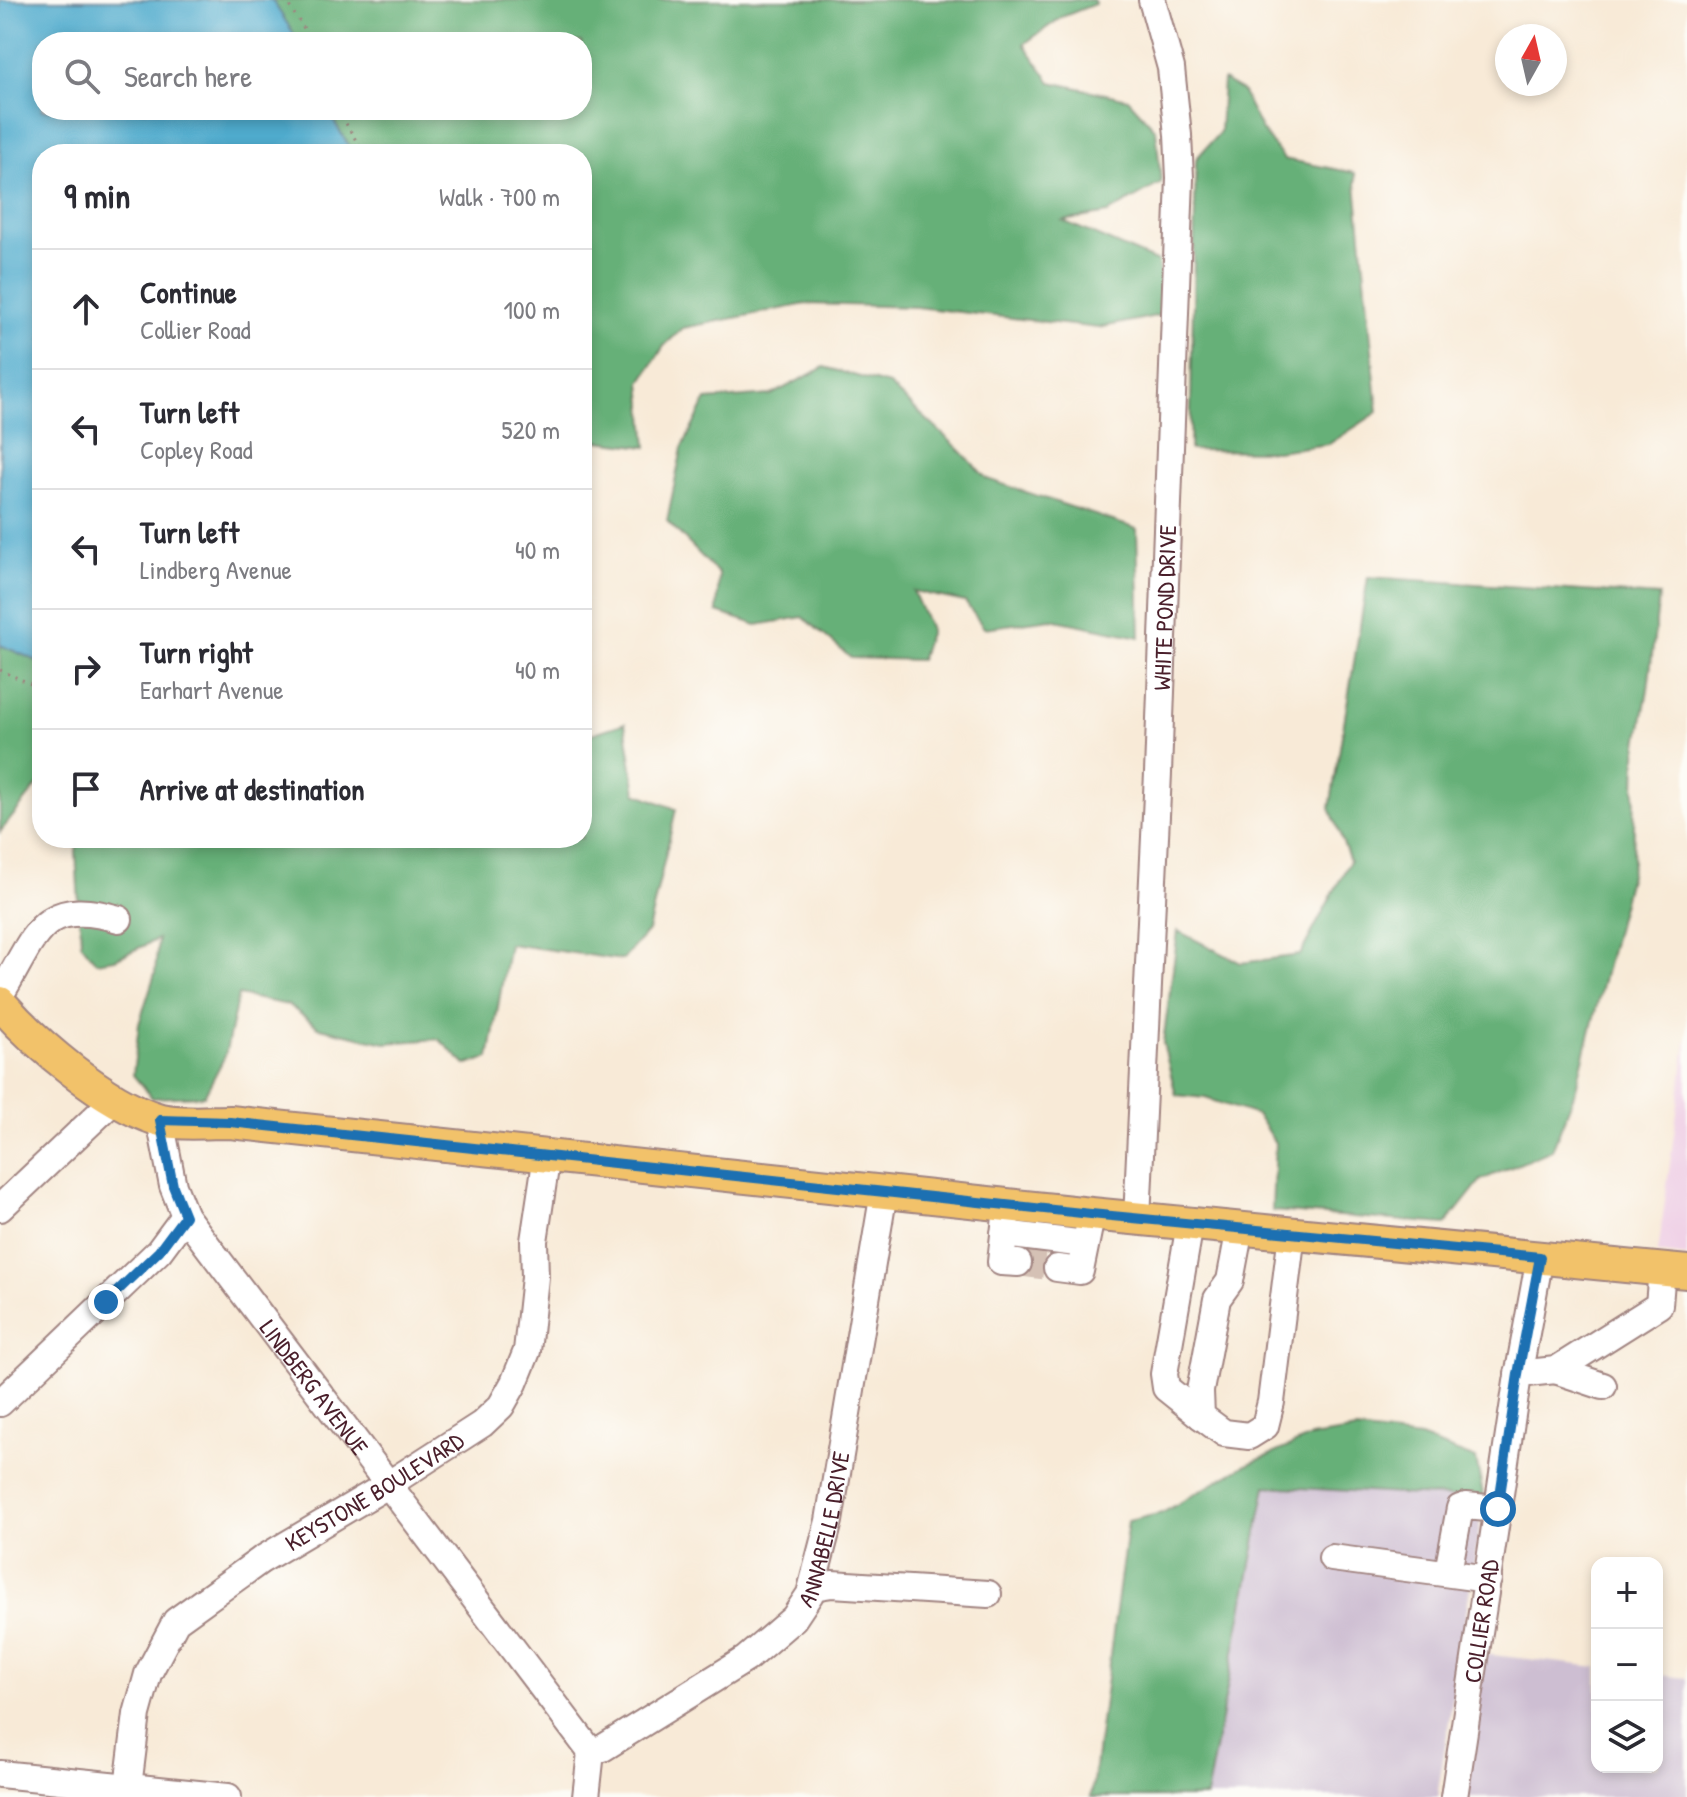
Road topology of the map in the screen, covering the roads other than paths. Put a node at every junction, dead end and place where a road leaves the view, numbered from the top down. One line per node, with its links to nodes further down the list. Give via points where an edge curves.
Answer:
1 (1152, 0): 11 (street, WHITE POND DRIVE, via 1171,68 1180,178)
2 (119, 919): 3 (street, via 85,911 49,920)
3 (0, 995)
4 (0, 1003): 5 (main road, via 52,1054)
5 (113, 1101): 6 (main road); 9 (street)
6 (160, 1120): 7 (main road, via 230,1122); 10 (street, LINDBERG AVENUE, via 173,1186)
7 (547, 1155): 8 (main road); 26 (street, KEYSTONE BOULEVARD, via 534,1241 527,1351 514,1383 482,1424)
8 (884, 1192): 12 (main road); 31 (street, ANNABELLE DRIVE, via 829,1521)
9 (0, 1208)
10 (185, 1216): 24 (street, via 159,1251); 26 (street, LINDBERG AVENUE)
11 (1137, 1219): 13 (main road); 15 (main road)
12 (1006, 1220): 15 (main road); 18 (street, via 1001,1262)
13 (1190, 1224): 14 (main road); 25 (street, via 1164,1374 1166,1388)
14 (1240, 1228): 16 (main road); 25 (street, via 1230,1281 1217,1299 1200,1391)
15 (1088, 1229): 19 (street, via 1080,1271)
16 (1292, 1233): 17 (main road); 25 (street, via 1265,1426 1249,1436 1224,1433)
17 (1540, 1257): 20 (main road); 22 (street, COLLIER ROAD)
18 (1018, 1263)
19 (1057, 1268)
20 (1674, 1271): 21 (street, via 1659,1305)
21 (1555, 1370): 22 (street); 23 (street)
22 (1518, 1374): 27 (street, COLLIER ROAD)
23 (1603, 1386)
24 (0, 1403)
25 (1201, 1416)
26 (389, 1484): 33 (street, LINDBERG AVENUE); 35 (street, KEYSTONE BOULEVARD, via 261,1560 176,1621 148,1674)
27 (1498, 1509): 29 (street, via 1460,1508); 30 (street, COLLIER ROAD)
28 (1332, 1558): 29 (street)
29 (1448, 1572): 30 (street)
30 (1488, 1579): 38 (street, COLLIER ROAD)
31 (813, 1587): 32 (street); 33 (street, ANNABELLE DRIVE, via 794,1618 746,1659)
32 (988, 1594)
33 (591, 1752): 37 (street)
34 (0, 1774): 35 (street)
35 (128, 1787): 36 (street)
36 (228, 1797)
37 (586, 1797)
38 (1454, 1797)

